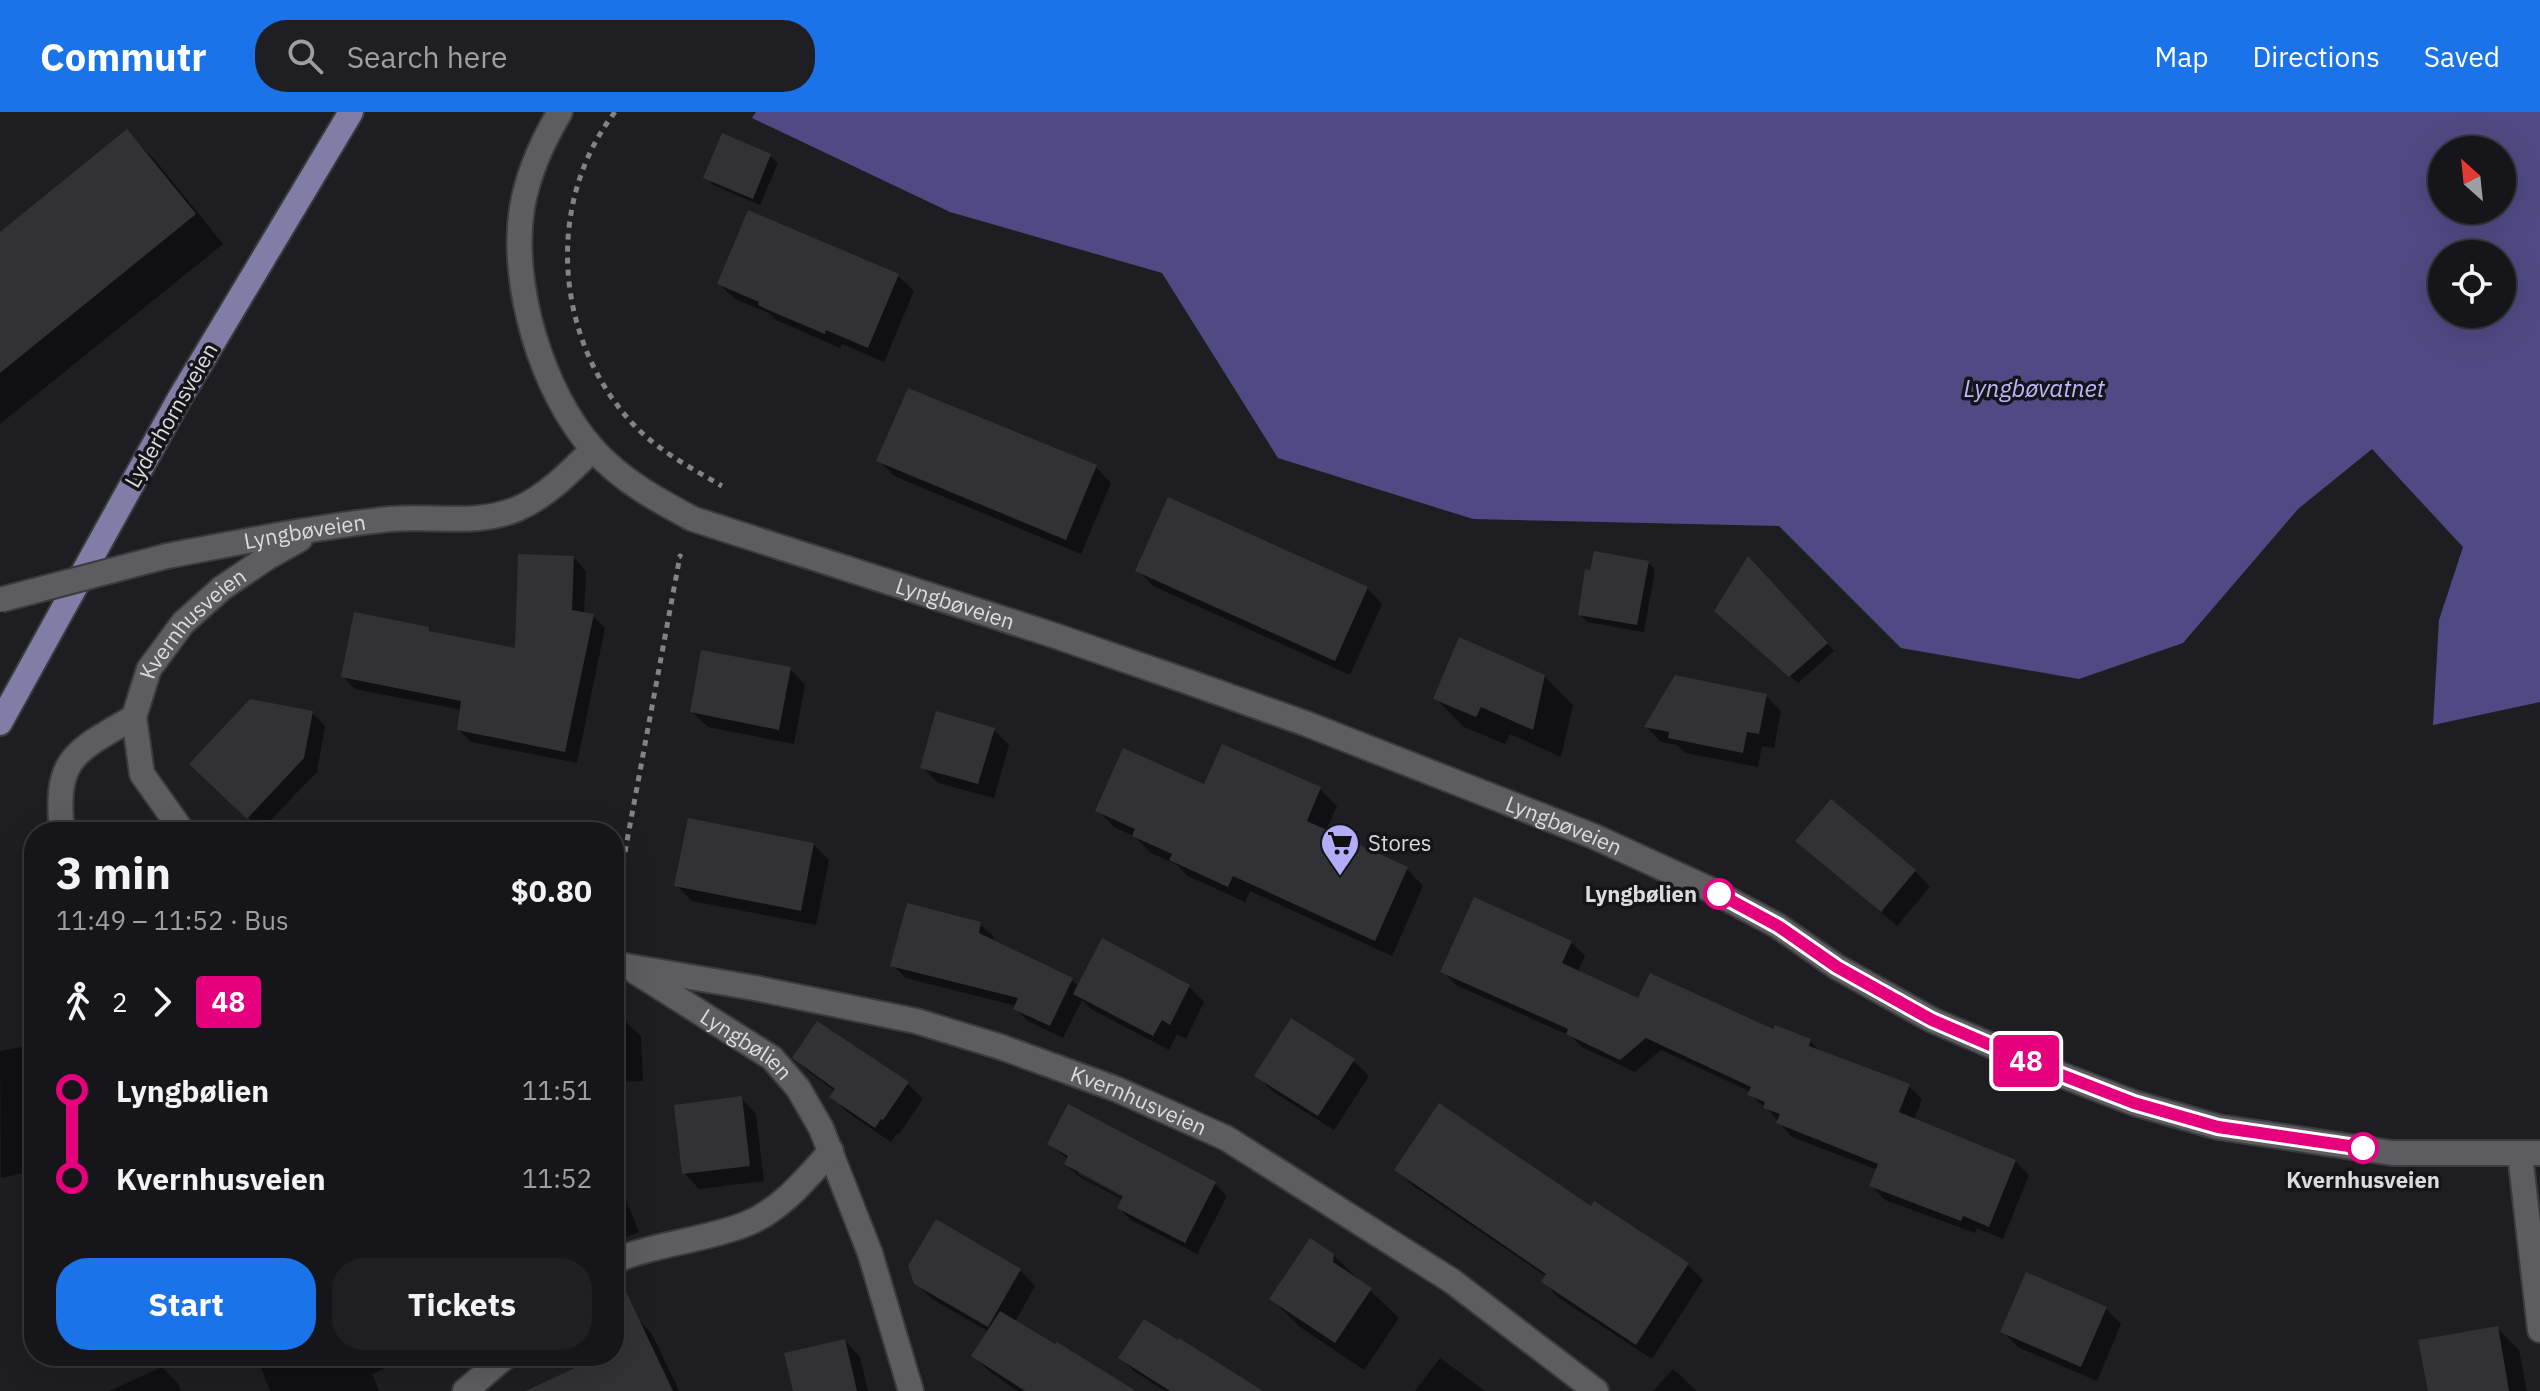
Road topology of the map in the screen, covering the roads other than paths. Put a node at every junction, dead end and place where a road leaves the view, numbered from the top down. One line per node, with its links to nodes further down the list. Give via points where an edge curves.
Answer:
1 (351, 112): 7 (main road, Lyderhornsveien, via 178,401)
2 (560, 112): 3 (street, Lyngbøveien, via 532,166 522,210 520,261 527,311 552,385)
3 (593, 449): 4 (street, Lyngbøveien, via 553,487 518,508 484,519 394,519); 13 (street, Lyngbøveien, via 622,477 693,519 1186,681 1593,836 1778,926 1837,967 1932,1020 2134,1103 2218,1127 2392,1153)
4 (321, 528): 5 (street, Lyngbøveien, bridge, via 167,556); 6 (street, Kvernhusveien, via 245,572 183,623 149,669)
5 (0, 600)
6 (134, 717): 8 (street, via 81,749 70,762 60,786); 9 (street, Kvernhusveien, via 142,774)
7 (0, 723)
8 (61, 822)
9 (176, 822)
10 (624, 966): 19 (street, Kvernhusveien, via 916,1021 1116,1089 1239,1147 1452,1281)
11 (624, 967): 12 (street, Lyngbølien, via 772,1058 798,1088)
12 (831, 1151): 14 (street, via 778,1205 749,1223); 18 (street, Lyngbølien, via 870,1253)
13 (2530, 1153): 15 (street)
14 (624, 1256)
15 (2540, 1330)
16 (494, 1366): 17 (street)
17 (465, 1391)
18 (911, 1391)
19 (1596, 1391)

